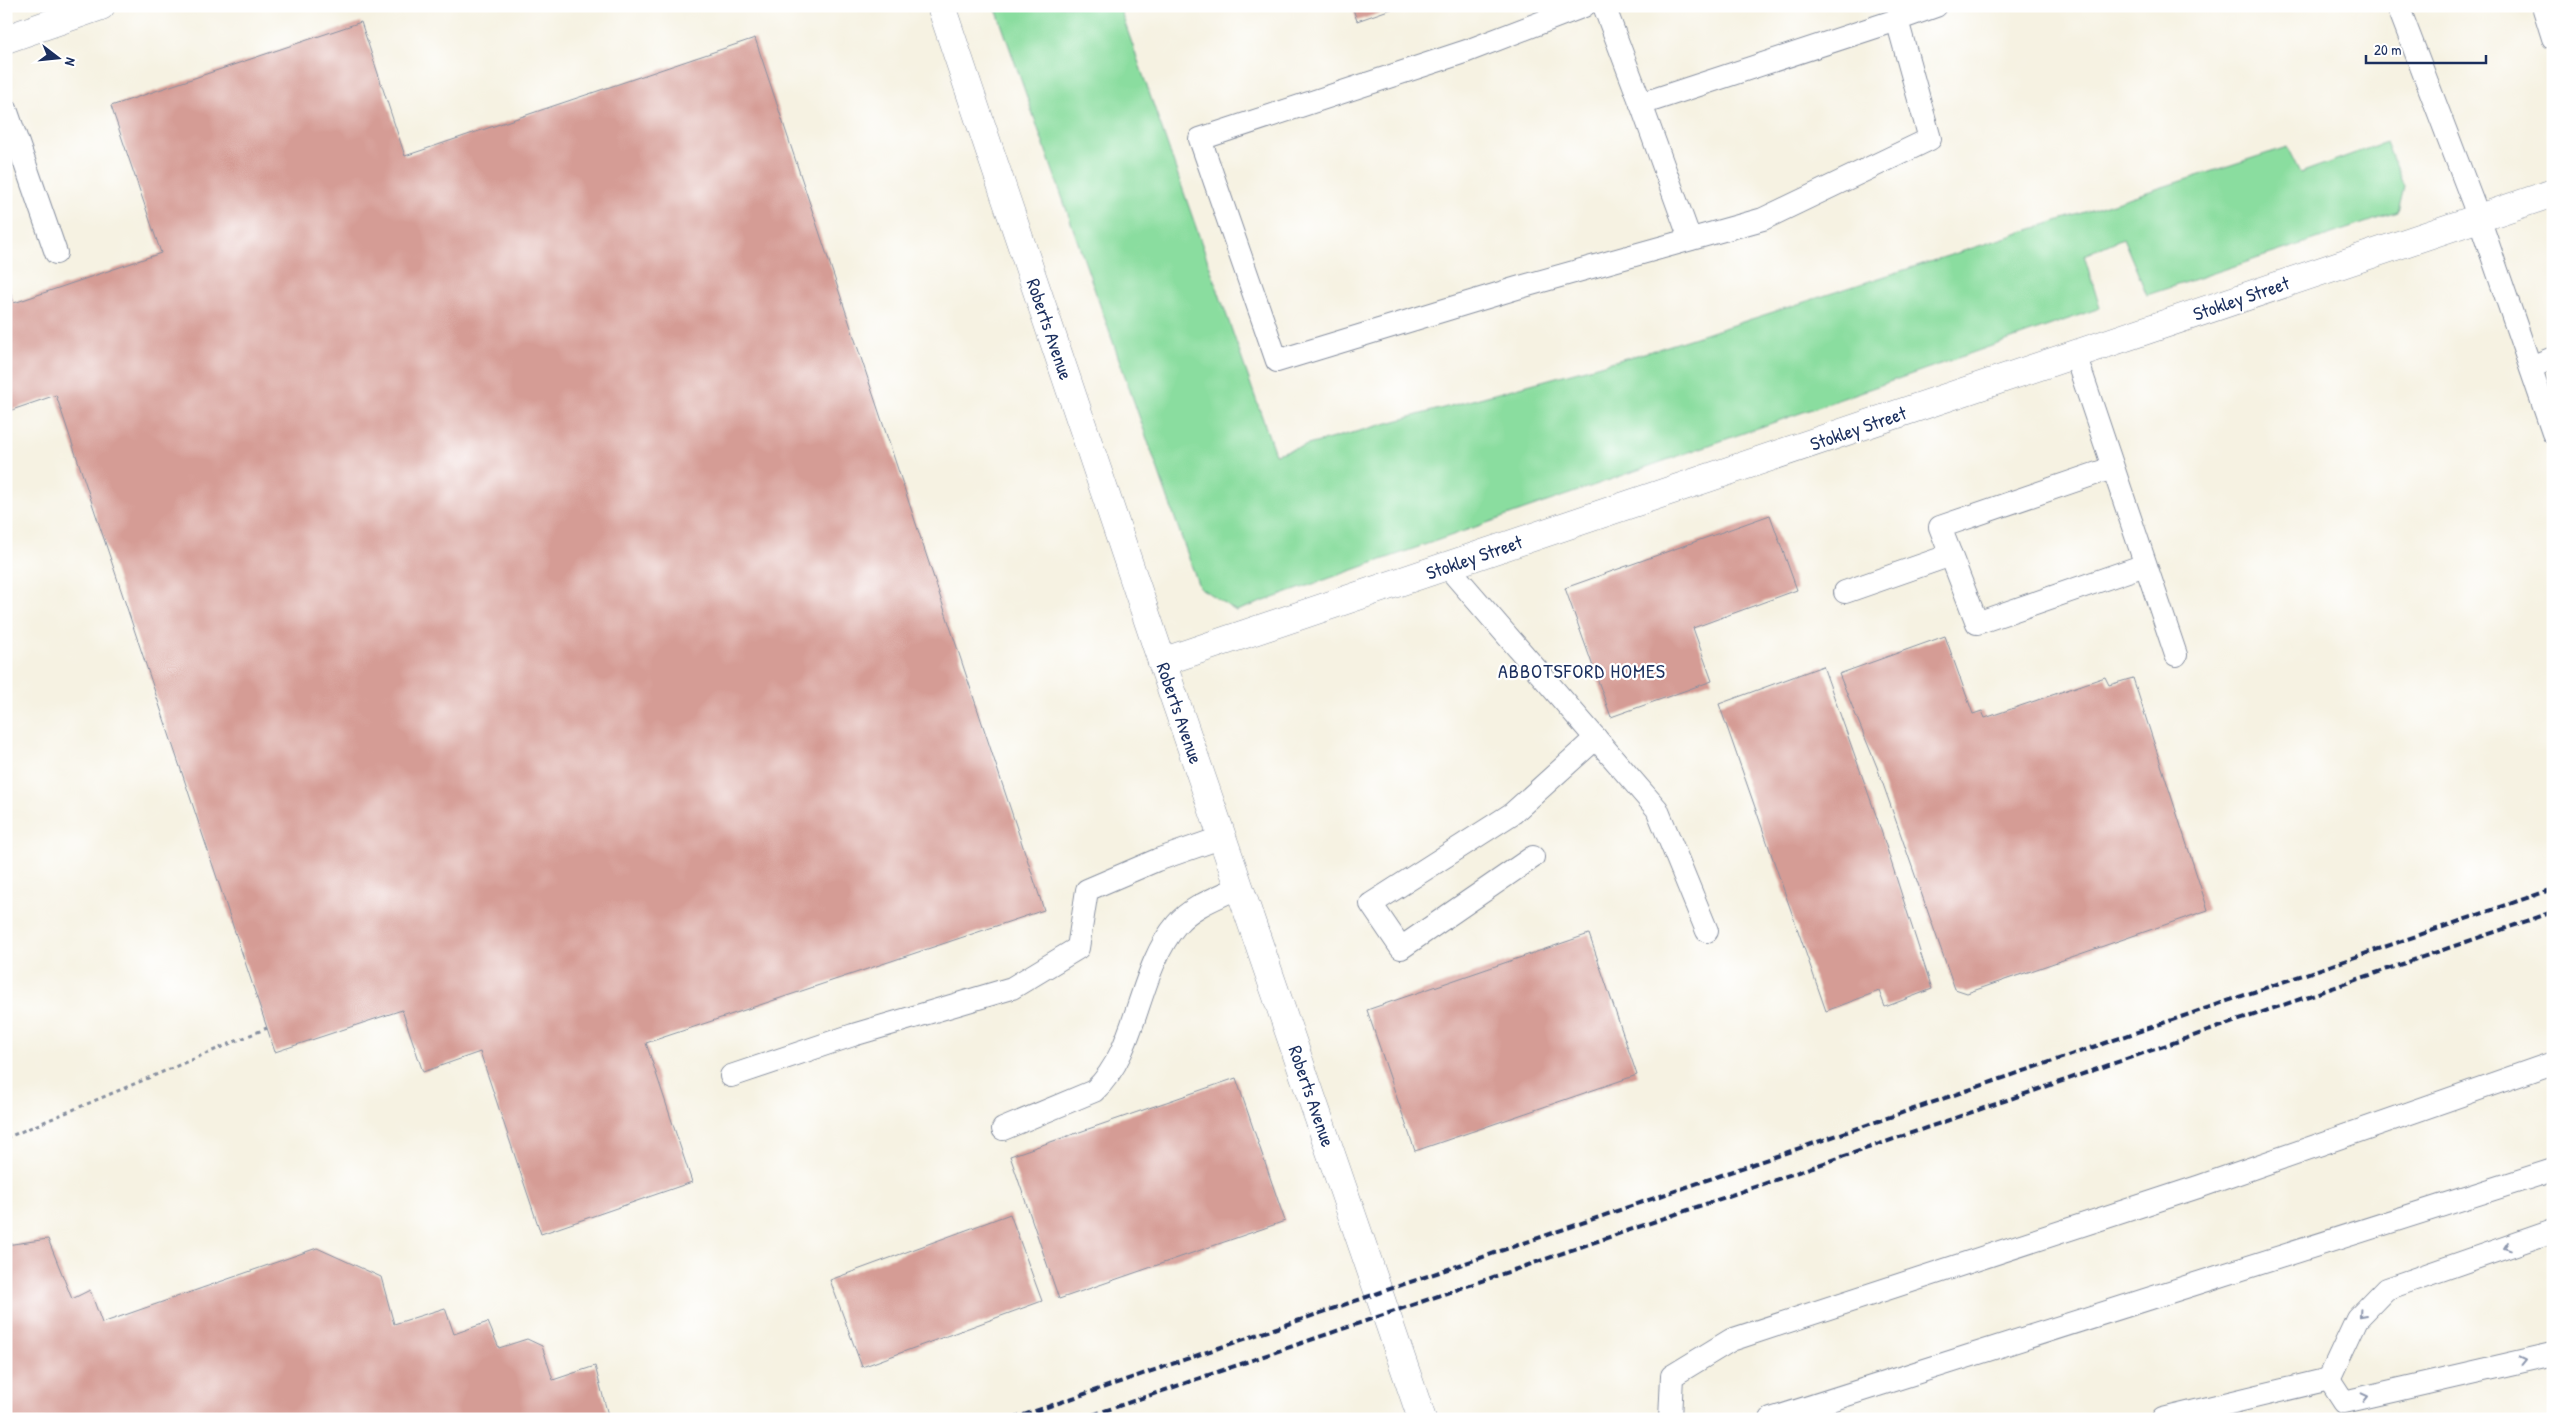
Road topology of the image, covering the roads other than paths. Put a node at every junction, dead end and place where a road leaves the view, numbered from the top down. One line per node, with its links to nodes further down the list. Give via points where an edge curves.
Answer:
1 (101, 6): 10 (street)
2 (942, 6): 27 (street, Roberts Avenue)
3 (1584, 6): 15 (lane, via 1467,51 1200,140 1277,361)
4 (1604, 6): 11 (lane)
5 (1936, 6): 8 (lane)
6 (2398, 6): 14 (lane)
7 (2543, 6): 9 (lane)
8 (1897, 20): 11 (lane); 15 (lane, via 1930,139 1763,219)
9 (2553, 38)
10 (6, 39)
11 (1641, 104): 15 (lane)
12 (6, 109): 16 (lane)
13 (2553, 193): 14 (street, Stokley Street)
14 (2480, 218): 17 (street, Stokley Street); 19 (lane)
15 (1690, 239)
16 (56, 253)
17 (2075, 354): 21 (lane); 24 (street, Stokley Street)
18 (2553, 358): 19 (lane)
19 (2531, 367): 20 (lane)
20 (2553, 433)
21 (2112, 468): 22 (lane, via 1940,527); 23 (lane)
22 (1951, 555): 23 (lane, via 1977,623); 25 (lane)
23 (2145, 565): 26 (lane)
24 (1447, 566): 27 (street, Stokley Street); 28 (lane)
25 (1845, 592)
26 (2176, 655)
27 (1162, 662): 29 (street, Roberts Avenue)
28 (1596, 738): 30 (lane, via 1513,813 1371,904 1401,948); 32 (lane, via 1657,809)
29 (1223, 837): 31 (street, Roberts Avenue); 34 (lane, via 1157,860 1088,890 1078,948 1012,988 853,1035)
30 (1533, 857)
31 (1240, 887): 35 (lane, via 1197,909 1178,923 1165,941 1116,1063 1105,1081 1094,1091); 40 (street, Roberts Avenue)
32 (1707, 931)
33 (2553, 1063): 41 (lane, via 2201,1186 1731,1340 1672,1376)
34 (731, 1076)
35 (1003, 1129)
36 (2553, 1170): 42 (lane)
37 (2553, 1231): 39 (lane, one-way to 39, via 2386,1289 2357,1318)
38 (2553, 1354): 39 (lane, one-way to 38, via 2344,1402)
39 (2329, 1379): 43 (lane)
40 (1422, 1419)
41 (1670, 1419)
42 (1771, 1419)
43 (2163, 1419)

